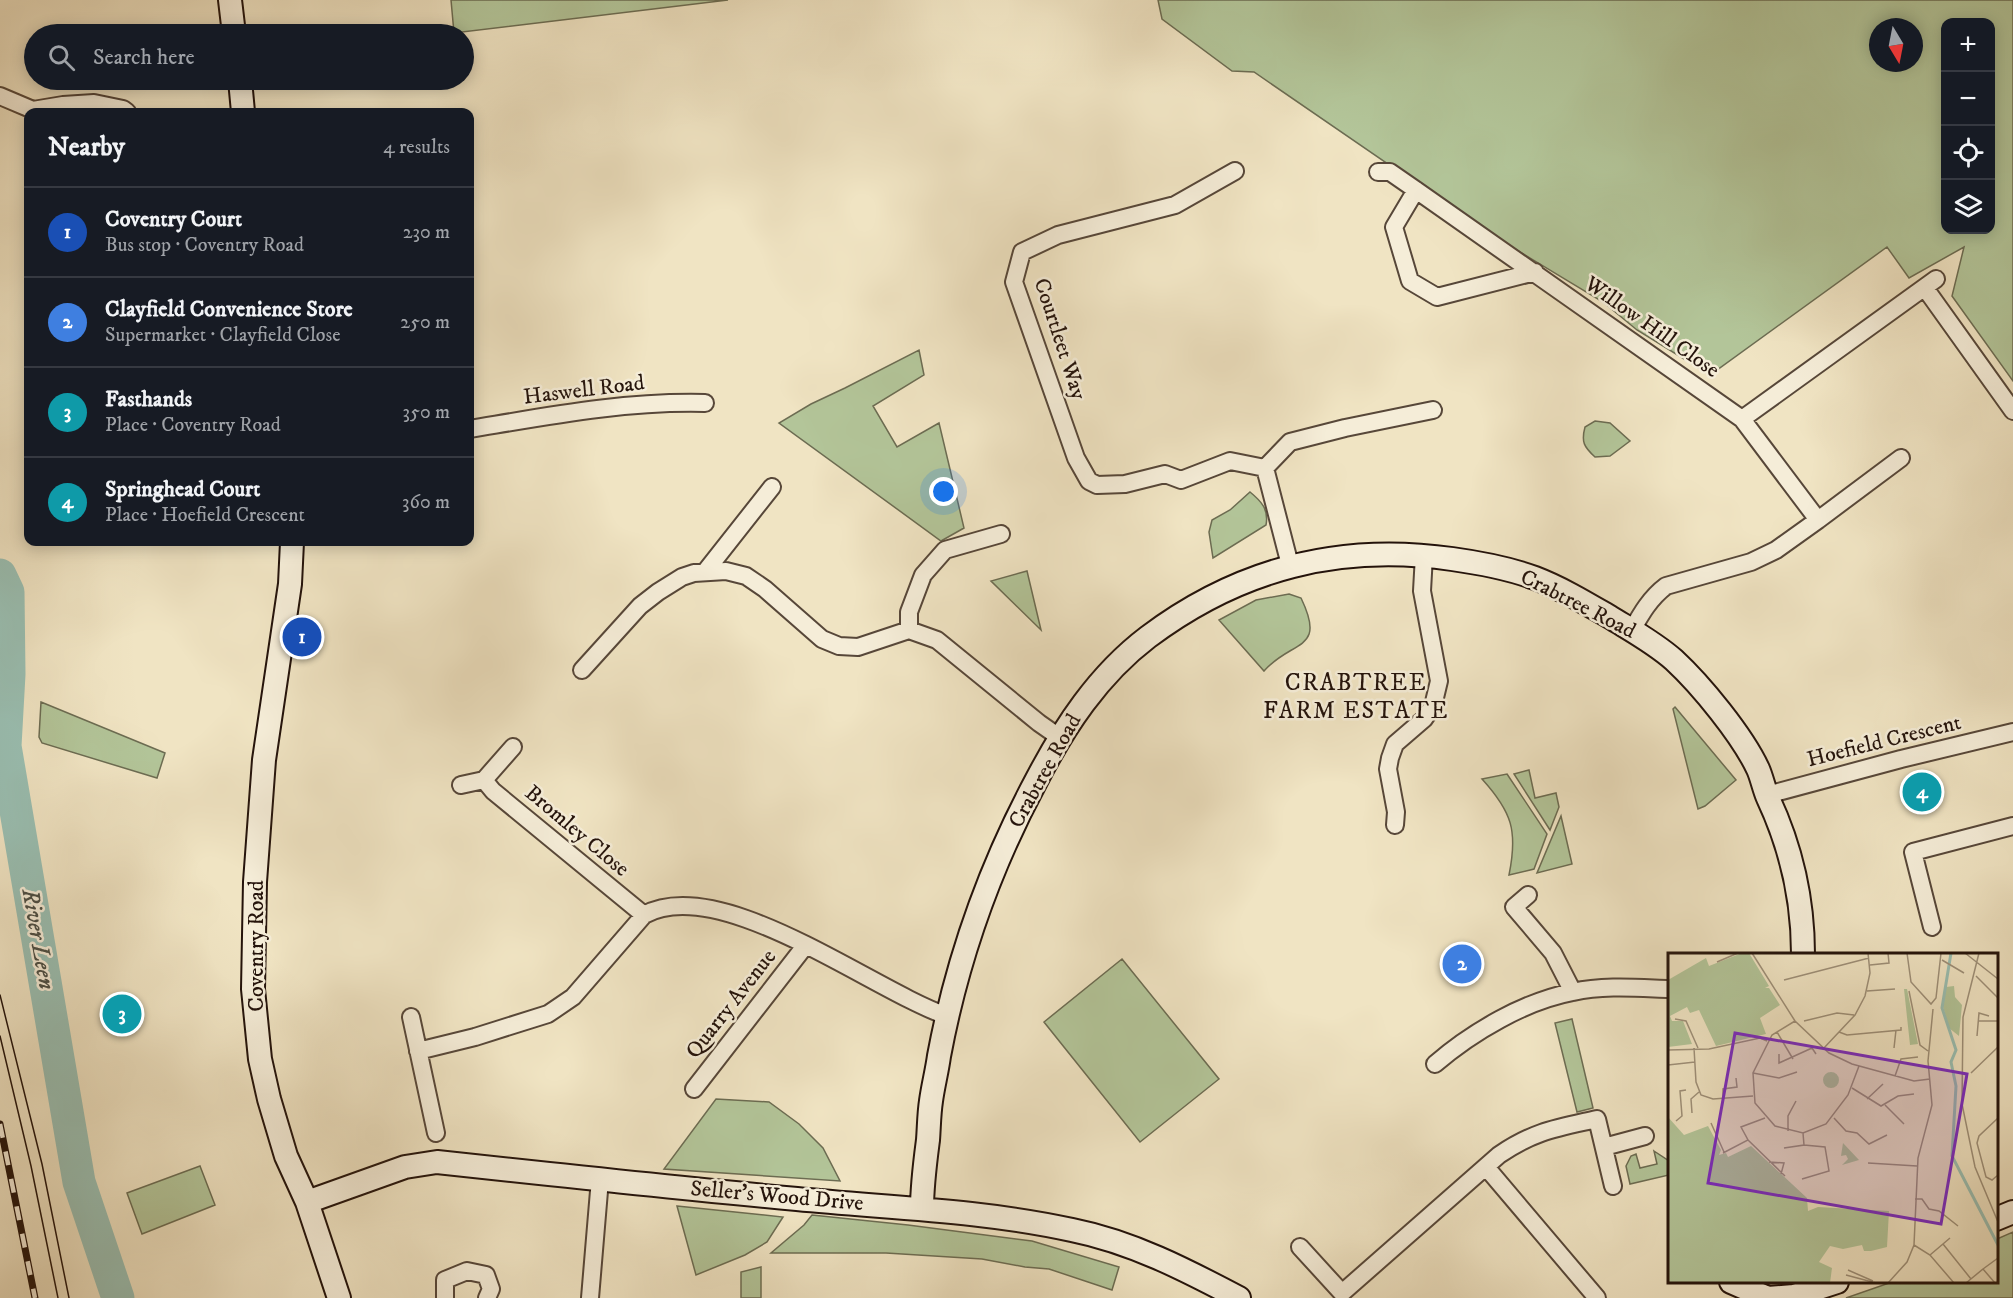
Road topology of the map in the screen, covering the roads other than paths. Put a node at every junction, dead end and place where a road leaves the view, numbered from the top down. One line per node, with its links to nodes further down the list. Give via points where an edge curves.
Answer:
1 (231, 0): 2 (street)
2 (233, 24)
3 (241, 90): 8 (street)
4 (0, 96): 5 (street)
5 (28, 108)
6 (45, 108): 7 (street, via 94,103)
7 (118, 108)
8 (243, 108)
9 (1235, 171): 19 (street, Courtleet Way, via 1175,205 1058,235 1022,252 1014,282 1076,458 1089,481 1097,485 1125,484 1165,474 1181,480 1230,461)
10 (1378, 172): 11 (street, Willow Hill Close, via 1390,172)
11 (1416, 190): 12 (street, Willow Hill Close); 12 (street, via 1394,227 1410,281 1437,297)
12 (1535, 272): 16 (street, Willow Hill Close)
13 (705, 403): 17 (street, Haswell Road, via 623,405)
14 (1433, 410): 19 (street, via 1290,442)
15 (2013, 411): 16 (street, via 1930,283)
16 (1742, 419): 21 (street, Willow Hill Close)
17 (474, 428)
18 (1901, 458): 21 (street)
19 (1266, 468): 25 (street)
20 (772, 487): 26 (street)
21 (1818, 520): 28 (street, via 1776,550 1751,562 1666,586 1645,607)
22 (1001, 534): 27 (street, via 945,550 923,575 909,612)
23 (292, 546): 56 (street, Coventry Road, via 290,584 264,760 255,882 253,989 268,1099 286,1156)
24 (1424, 555): 25 (street, Crabtree Road, via 1343,556); 28 (street, Crabtree Road, via 1498,566 1537,578); 36 (street, via 1422,591 1439,681 1433,706 1395,744 1389,758)
25 (1290, 565): 31 (street, Crabtree Road, via 1235,585 1147,638 1108,673)
26 (705, 572): 27 (street, via 726,571 746,576 822,639 839,646 858,647); 29 (street, via 682,577 640,606)
27 (909, 630): 31 (street, via 937,640)
28 (1632, 630): 35 (street, Crabtree Road, via 1672,659 1710,699 1758,768)
29 (582, 670)
30 (2013, 732): 35 (street, Hoefield Crescent)
31 (1059, 737): 46 (street, Crabtree Road, via 1018,814 994,870 966,945)
32 (513, 747): 33 (street)
33 (484, 780): 34 (street); 39 (street, Bromley Close)
34 (461, 785)
35 (1767, 795): 42 (street, Crabtree Road, via 1792,864)
36 (1395, 825)
37 (2013, 826): 40 (street, via 1913,852)
38 (1528, 895): 44 (street, via 1514,907 1554,953)
39 (644, 915): 41 (street, Quarry Avenue, via 674,907 716,909 773,929); 47 (street, via 573,997 548,1014)
40 (1932, 927)
41 (805, 946): 46 (street, Quarry Avenue); 49 (street, Quarry Avenue)
42 (1803, 953)
43 (1668, 989): 44 (street)
44 (1573, 992): 48 (street, via 1493,1023)
45 (411, 1017): 47 (street)
46 (947, 1017): 57 (street, Crabtree Road, via 931,1101)
47 (418, 1051): 50 (street)
48 (1435, 1064)
49 (694, 1089)
50 (436, 1133)
51 (1645, 1137): 52 (street)
52 (1604, 1146): 53 (street, via 1597,1119 1542,1131 1499,1155); 55 (street)
53 (1486, 1167): 60 (street, via 1342,1293); 69 (street)
54 (600, 1179): 56 (street, Seller's Wood Drive, via 437,1162 405,1167); 57 (street, Seller's Wood Drive); 67 (street)
55 (1613, 1186)
56 (307, 1202): 64 (street, Coventry Road)
57 (922, 1209): 68 (street, Seller's Wood Drive, via 985,1215 1096,1236 1151,1254)
58 (2013, 1212): 59 (street)
59 (1998, 1218)
60 (1300, 1248)
61 (1724, 1283): 70 (street)
62 (1735, 1283): 63 (street, via 1768,1298 1794,1296)
63 (1831, 1283)
64 (339, 1298)
65 (445, 1298): 66 (street, via 445,1280 467,1271 486,1275 491,1288)
66 (487, 1298)
67 (590, 1298)
68 (1239, 1298)
69 (1596, 1298)
70 (1718, 1298)

